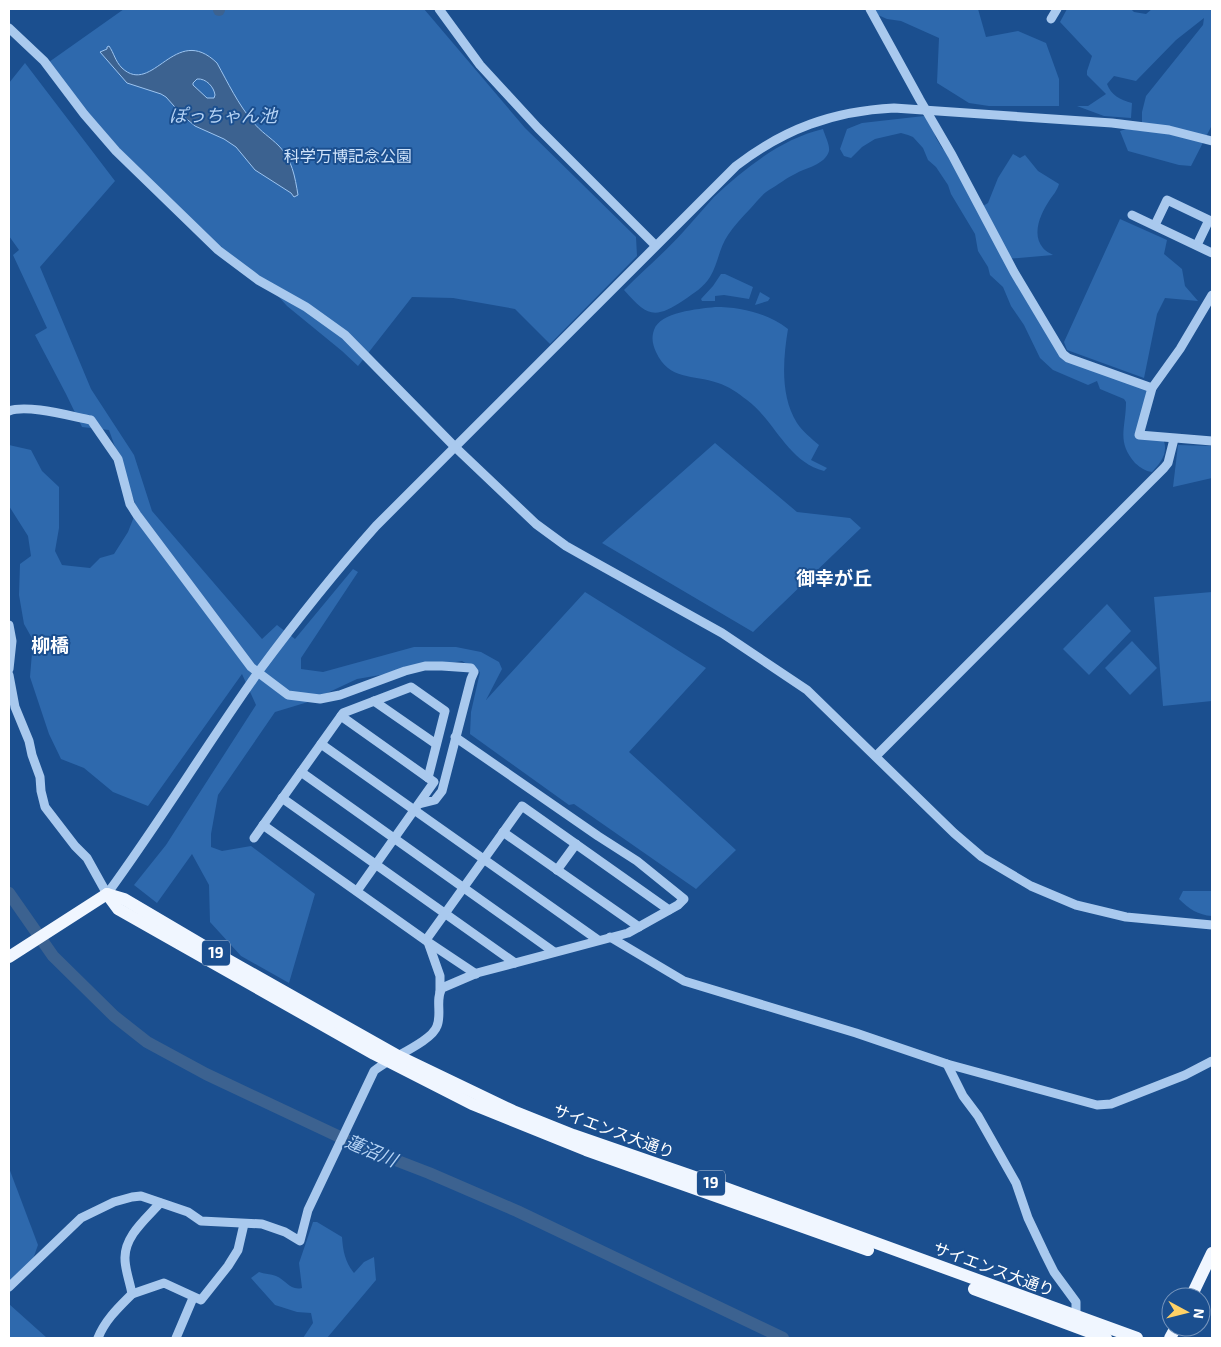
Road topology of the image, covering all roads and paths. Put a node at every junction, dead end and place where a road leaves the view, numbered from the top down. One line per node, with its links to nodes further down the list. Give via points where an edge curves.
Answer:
1 (439, 9): 10 (street, via 480,65)
2 (870, 9): 6 (street)
3 (1057, 9): 4 (street)
4 (1051, 20)
5 (9, 28): 18 (street, via 44,61 116,151 218,250 258,280 306,307 345,335)
6 (926, 110): 7 (street, via 1122,124 1169,130); 10 (street, via 858,111 834,115 787,133 736,166); 14 (street, via 1014,272 1063,354)
7 (1212, 141)
8 (1132, 215): 9 (street)
9 (1155, 225): 11 (street); 11 (street, via 1167,200 1209,220)
10 (655, 245): 18 (street)
11 (1197, 245): 12 (street)
12 (1212, 253)
13 (1212, 295): 14 (street)
14 (1152, 388): 16 (street, via 1139,435)
15 (9, 411): 21 (street, via 32,410 91,420 118,459 130,504 137,515)
16 (1174, 439): 17 (street); 28 (street, via 1164,468)
17 (1212, 441)
18 (455, 447): 21 (street, via 349,556); 28 (street, via 536,524 581,555 722,633 770,664 807,690)
19 (9, 625): 20 (street, via 12,641)
20 (9, 669)
21 (258, 673): 25 (street, via 288,695 320,699 425,666 471,668 474,672); 43 (street)
22 (9, 676): 43 (street, via 15,707 29,740 46,806 87,858)
23 (374, 701): 24 (street); 27 (street); 27 (street, via 411,687 445,711)
24 (341, 716): 26 (street); 30 (street)
25 (455, 737): 32 (street, via 439,795); 44 (street, via 637,861 684,899)
26 (321, 744): 29 (street); 32 (street)
27 (436, 744): 30 (street)
28 (876, 756): 46 (street, via 982,857 1031,886 1106,913)
29 (301, 772): 31 (street); 36 (street)
30 (428, 778): 32 (street, via 434,782)
31 (282, 798): 33 (street); 39 (street)
32 (417, 807): 36 (street); 38 (street)
33 (263, 825): 35 (street); 42 (street)
34 (503, 832): 37 (street, via 522,806); 38 (street); 40 (street)
35 (254, 838)
36 (394, 838): 39 (street); 41 (street)
37 (576, 844): 40 (street); 44 (street)
38 (484, 859): 41 (street); 49 (street)
39 (376, 864): 42 (street); 45 (street)
40 (557, 870): 47 (street)
41 (464, 888): 45 (street); 51 (street)
42 (357, 891): 50 (street)
43 (107, 894): 52 (main road); 56 (main road, サイエンス大通り / 19, via 124,899)
44 (669, 910): 47 (street)
45 (445, 914): 50 (street); 53 (street)
46 (1212, 925)
47 (639, 927): 48 (street)
48 (610, 938): 49 (street); 58 (street, via 684,981)
49 (598, 940): 51 (street)
50 (427, 941): 54 (street); 55 (street, via 440,976)
51 (554, 952): 53 (street)
52 (9, 957)
53 (515, 963): 54 (street)
54 (476, 974): 55 (street, via 442,988)
55 (440, 992): 56 (street, via 436,1030)
56 (393, 1059): 60 (street, via 374,1071 308,1210 300,1241 262,1224); 66 (main road, サイエンス大通り / 19, via 513,1112 706,1181)
57 (1212, 1061): 58 (street, via 1110,1104 1097,1105)
58 (948, 1064): 66 (street, via 962,1096 978,1116 1016,1183 1028,1218 1054,1272 1076,1302)
59 (160, 1203): 60 (street, via 201,1220); 62 (street, via 142,1196 132,1197 81,1218); 64 (street, via 128,1243 125,1258)
60 (244, 1224): 65 (street, via 238,1250 228,1266 200,1300)
61 (1212, 1253): 63 (main road)
62 (9, 1287)
63 (1196, 1287)
64 (132, 1294): 65 (street, via 164,1283); 67 (street, via 114,1312)
65 (193, 1298): 68 (street)
66 (1074, 1321): 69 (main road, サイエンス大通り / 19); 70 (main road, サイエンス大通り / 19)
67 (98, 1338)
68 (176, 1338)
69 (1106, 1338)
70 (1138, 1338)

